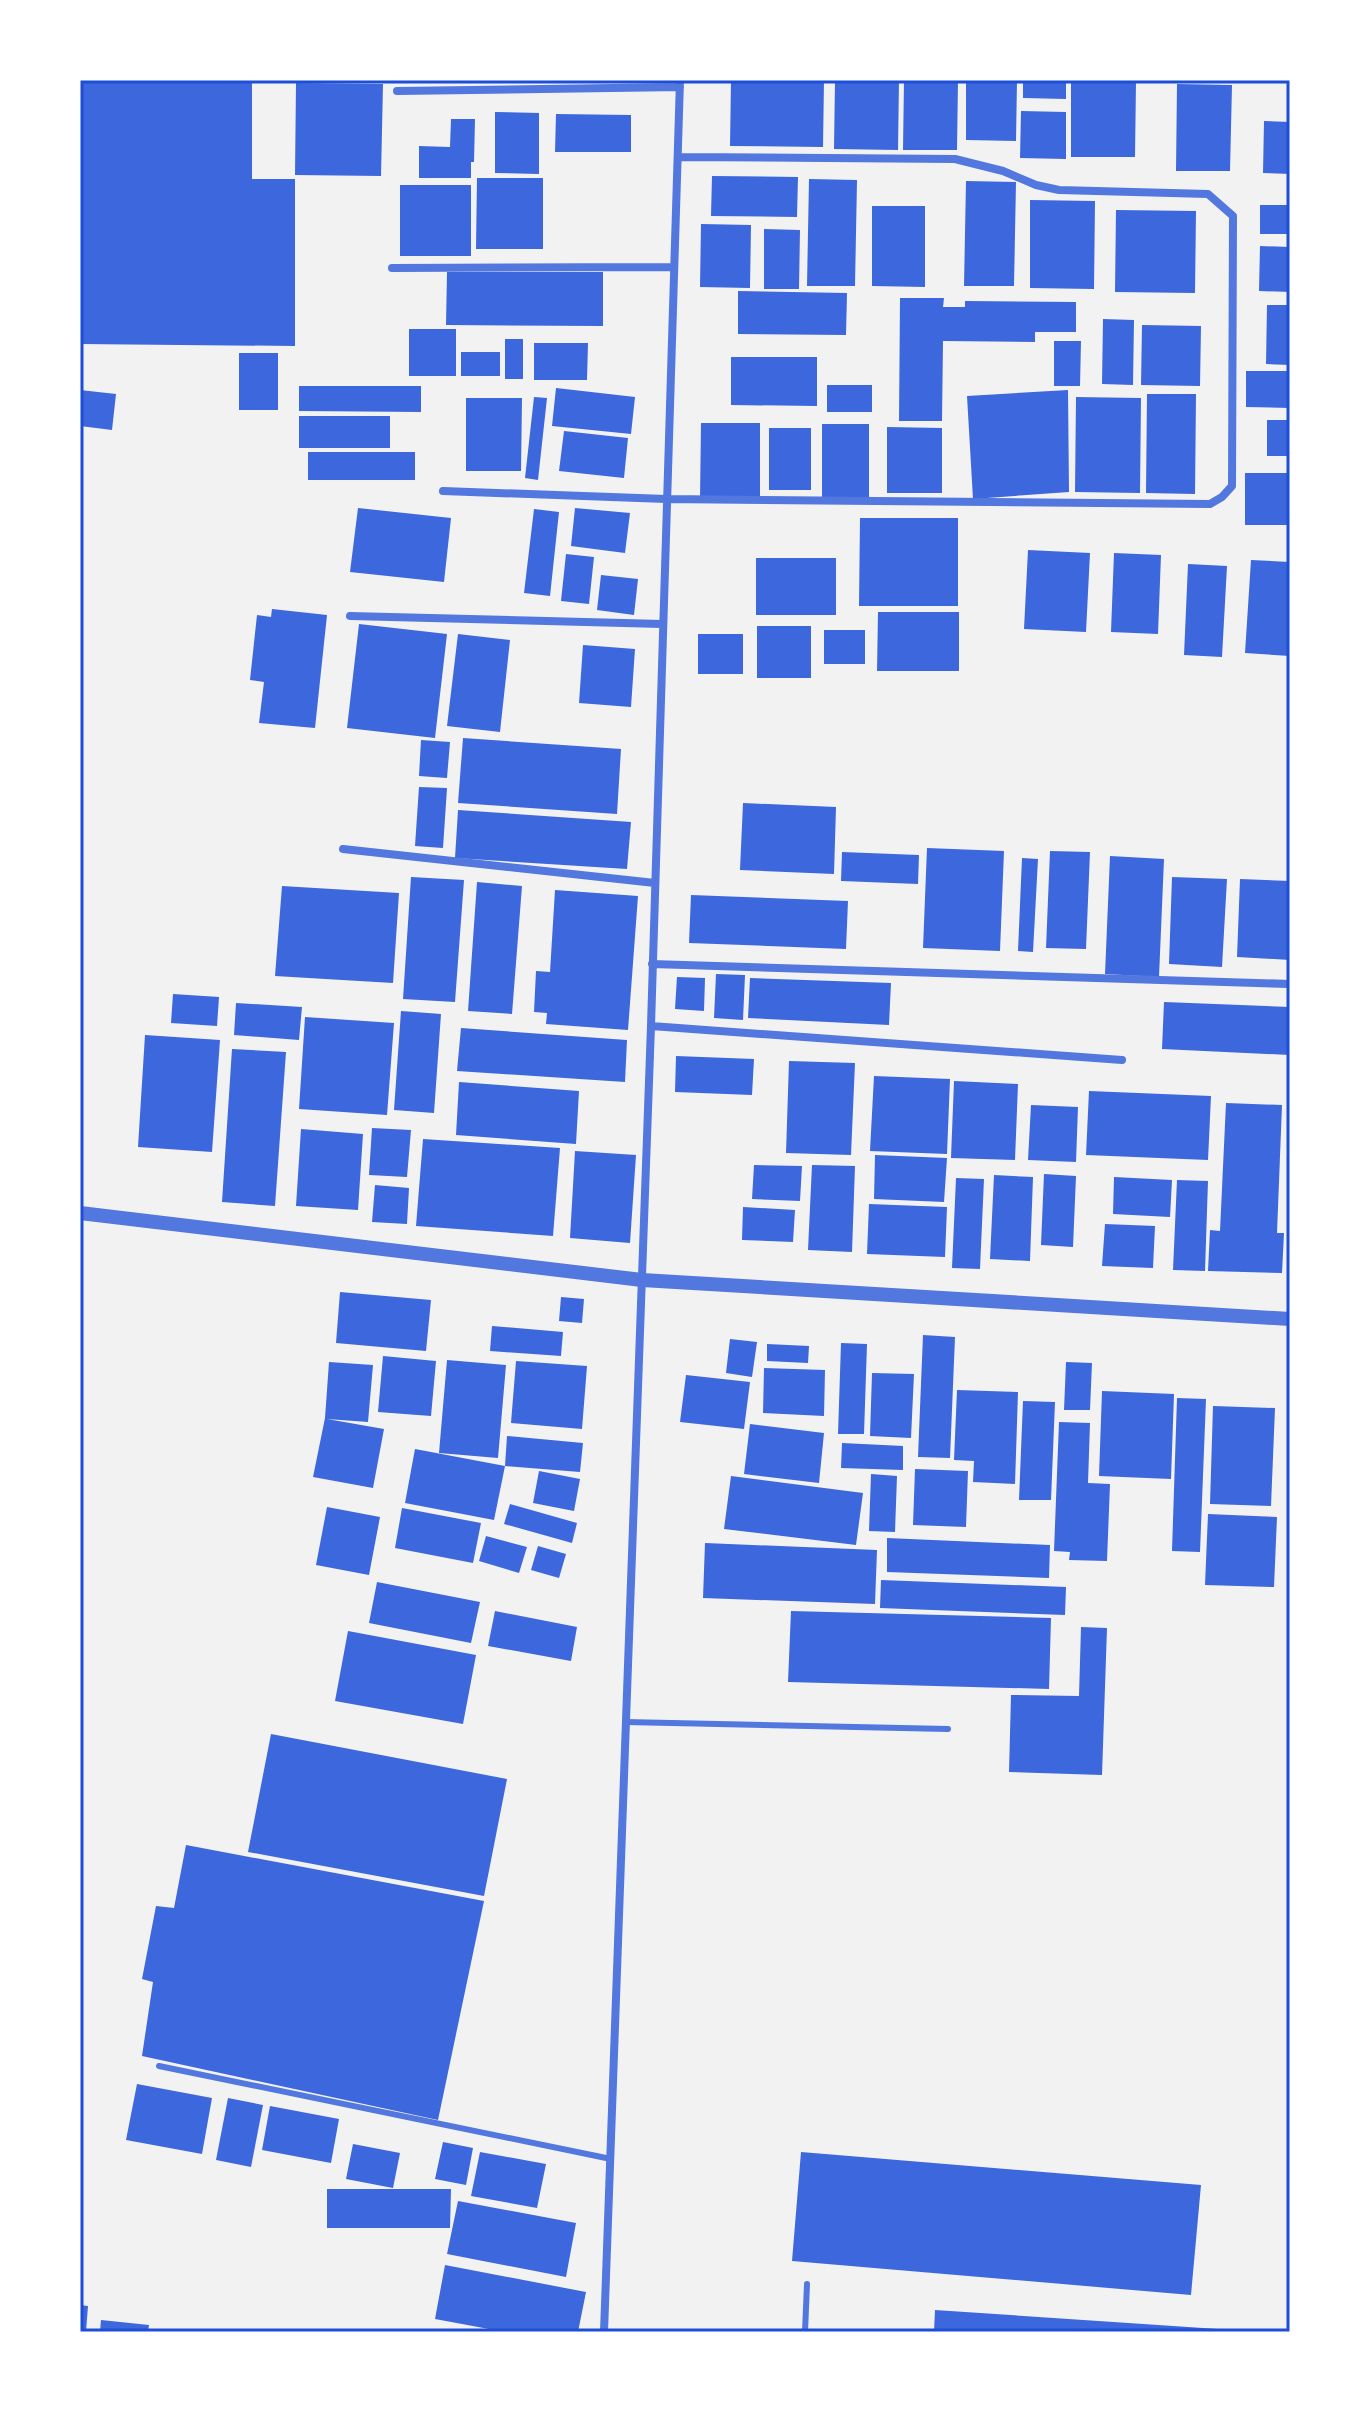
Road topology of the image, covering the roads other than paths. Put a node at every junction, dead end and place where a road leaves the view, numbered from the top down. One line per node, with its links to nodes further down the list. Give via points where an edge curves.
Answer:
1 (680, 84): 2 (street); 3 (street)
2 (397, 91)
3 (678, 157): 4 (street); 7 (street, via 955,159 1059,190 1208,194 1233,216 1232,486 1210,504)
4 (674, 267): 5 (street); 7 (street)
5 (392, 268)
6 (443, 491): 7 (street)
7 (666, 499): 9 (street)
8 (350, 616): 9 (street)
9 (662, 624): 11 (street)
10 (343, 849): 11 (street)
11 (655, 883): 12 (street)
12 (652, 964): 13 (street); 14 (street)
13 (1290, 984)
14 (651, 1026): 15 (street); 17 (street)
15 (1122, 1060)
16 (80, 1213): 17 (street)
17 (642, 1280): 18 (street); 19 (street)
18 (1290, 1319)
19 (625, 1722): 20 (lane); 22 (street)
20 (948, 1729)
21 (159, 2066): 22 (lane)
22 (611, 2159): 24 (street)
23 (807, 2284): 25 (lane)
24 (604, 2332)
25 (805, 2332)

